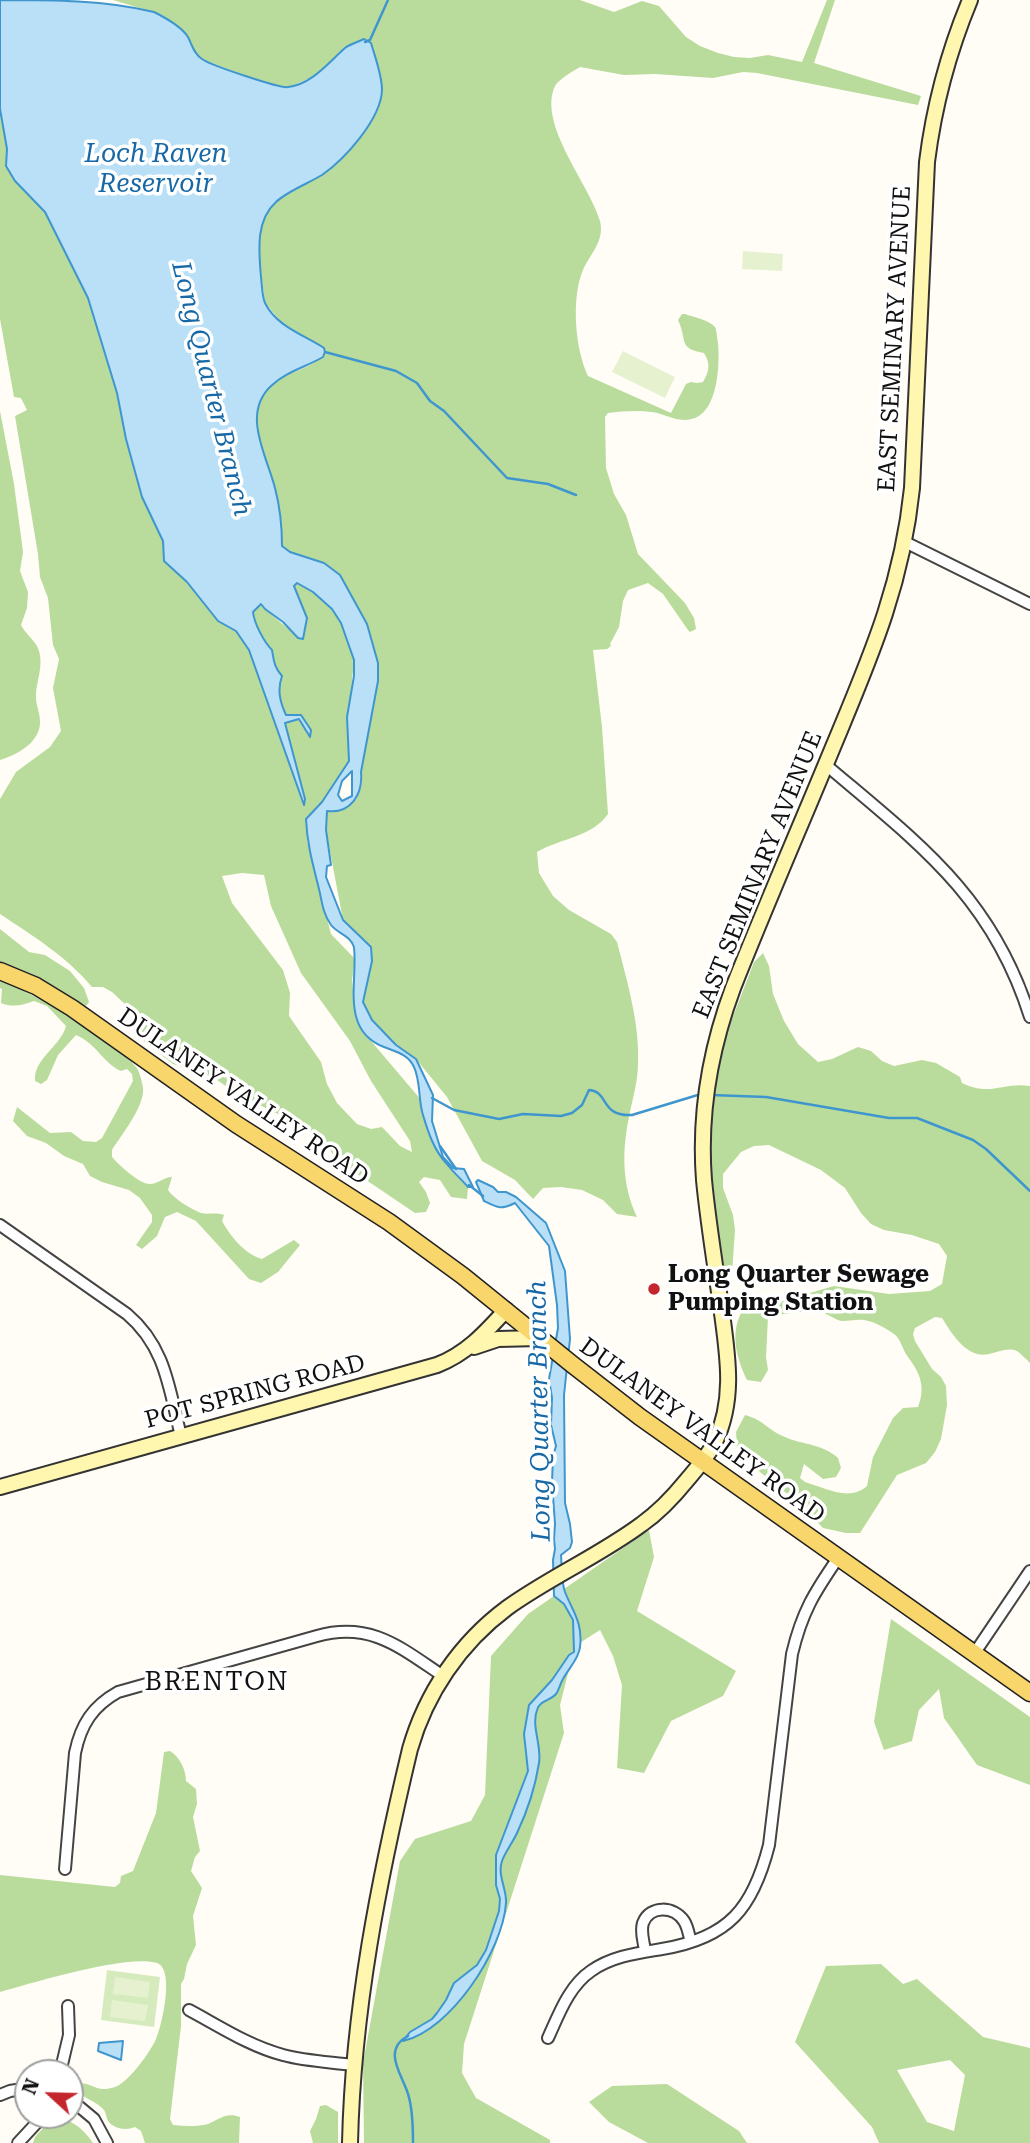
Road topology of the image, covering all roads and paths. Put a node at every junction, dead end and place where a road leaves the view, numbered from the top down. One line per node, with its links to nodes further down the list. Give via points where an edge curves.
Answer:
1 (971, 0): 2 (street, EAST SEMINARY AVENUE, via 941,84 927,162 915,444)
2 (905, 542): 3 (street); 4 (street, EAST SEMINARY AVENUE, via 883,626)
3 (1030, 604)
4 (826, 765): 6 (street, via 934,858 963,891 1009,962); 12 (street, EAST SEMINARY AVENUE, via 730,996 714,1048 704,1179 729,1383 718,1434)
5 (0, 971): 8 (main road, DULANEY VALLEY ROAD, via 72,1008 236,1124 389,1222)
6 (1030, 1017)
7 (0, 1225): 11 (street, via 127,1314 152,1340)
8 (506, 1310): 9 (main road, DULANEY VALLEY ROAD); 10 (street, POT SPRING ROAD)
9 (540, 1338): 10 (street, via 498,1339); 12 (main road, DULANEY VALLEY ROAD)
10 (466, 1350): 11 (street, POT SPRING ROAD, via 427,1368)
11 (181, 1436): 13 (street, POT SPRING ROAD)
12 (702, 1462): 14 (main road, DULANEY VALLEY ROAD); 17 (street, EAST SEMINARY AVENUE, via 634,1530 508,1607 484,1627)
13 (0, 1487)
14 (838, 1558): 16 (main road, DULANEY VALLEY ROAD); 20 (street, via 804,1611 792,1654 774,1819 764,1865 737,1915 725,1927)
15 (1030, 1571): 16 (street)
16 (974, 1654): 18 (main road, DULANEY VALLEY ROAD)
17 (443, 1676): 19 (street, via 388,1641 347,1630 118,1692 93,1710 80,1735); 26 (street, EAST SEMINARY AVENUE, via 423,1712 408,1757 362,1982)
18 (1030, 1693)
19 (65, 1869)
20 (691, 1942): 21 (street); 21 (street, via 679,1915 662,1909 643,1923)
21 (645, 1951): 24 (street, via 590,1972 570,1995)
22 (68, 2006): 25 (street, via 69,2035)
23 (189, 2010): 26 (street, via 271,2051)
24 (548, 2038)
25 (63, 2059)
26 (353, 2065): 31 (street, EAST SEMINARY AVENUE)
27 (84, 2110): 30 (street)
28 (31, 2129): 29 (street)
29 (18, 2143)
30 (107, 2143)
31 (350, 2143)

